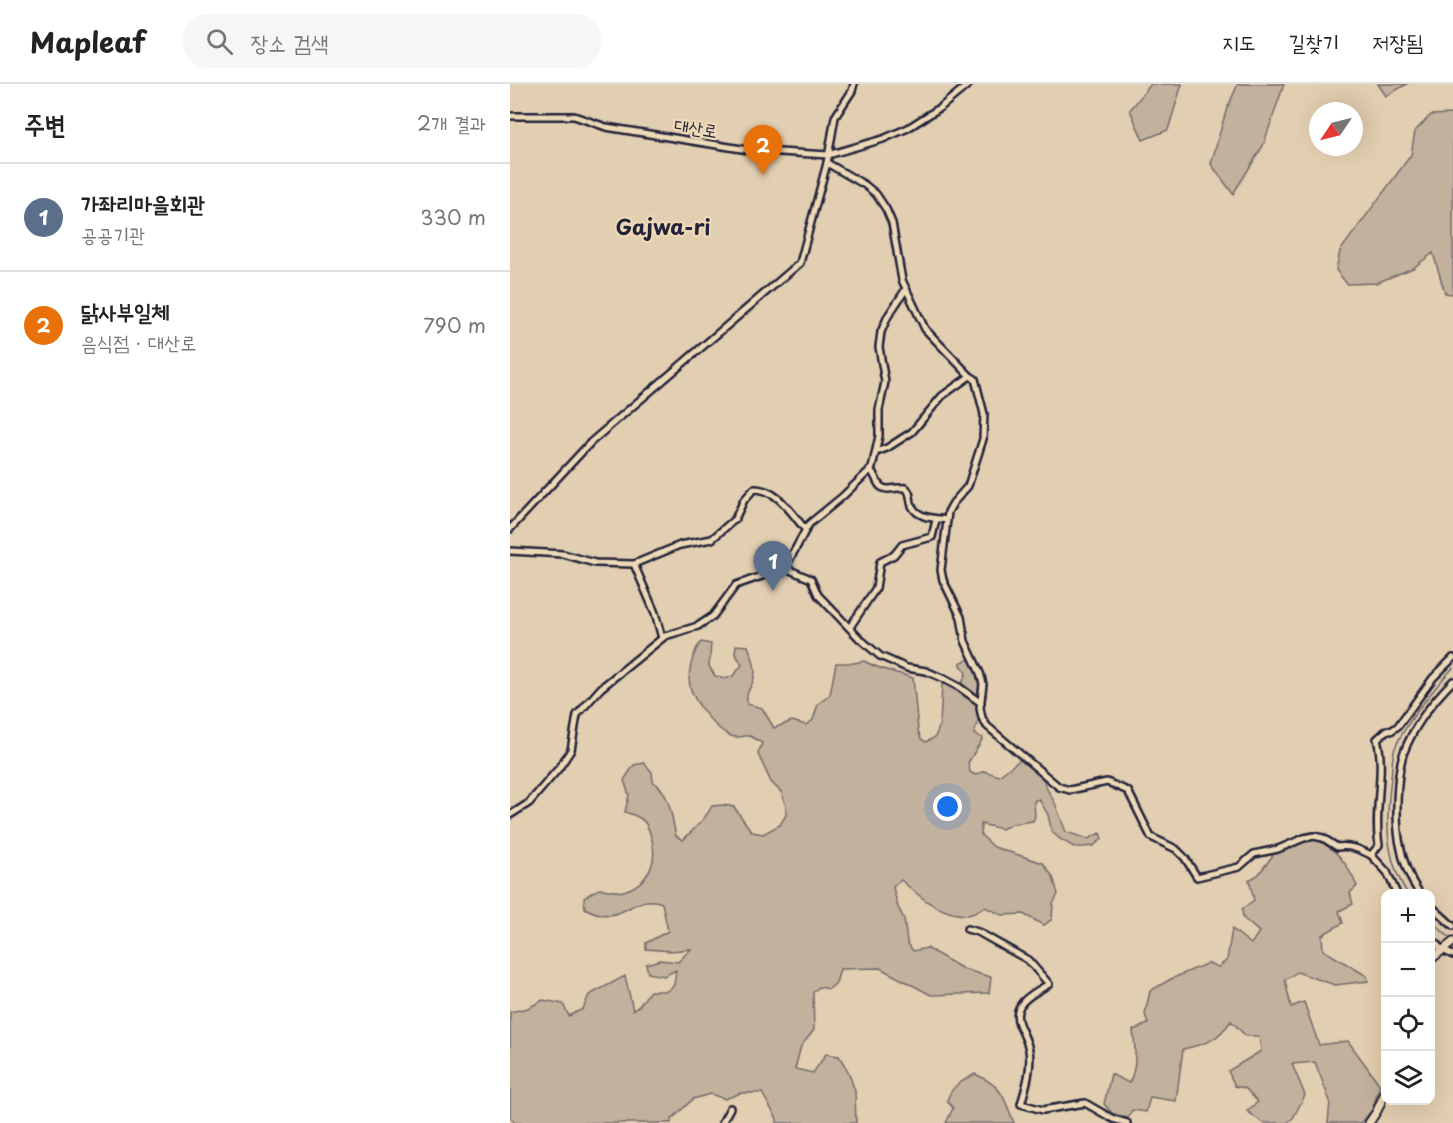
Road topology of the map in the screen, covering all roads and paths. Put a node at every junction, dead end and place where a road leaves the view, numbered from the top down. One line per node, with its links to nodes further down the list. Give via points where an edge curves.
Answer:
1 (854, 84): 4 (street, via 836,117)
2 (969, 84): 4 (street, 대산로, via 908,128)
3 (510, 116): 4 (street, 대산로, via 574,116 606,127 748,150)
4 (828, 155): 5 (street)
5 (827, 163): 6 (street, via 865,184 886,209); 12 (street, via 800,263 591,442)
6 (906, 289): 7 (street, via 925,329); 8 (street, via 881,332 879,346 885,382)
7 (970, 376): 8 (street, via 942,396 912,432); 11 (street, via 975,379 984,414 983,439 968,486 953,503)
8 (876, 452): 9 (street)
9 (870, 470): 10 (street, via 884,489 906,488 912,507 922,516); 13 (street)
10 (936, 520): 11 (street); 17 (street, via 933,537 902,545 894,555 880,562 876,588)
11 (947, 520): 21 (street, via 941,570 980,674)
12 (510, 529)
13 (805, 529): 15 (street, via 782,501 763,489 754,489 735,519 712,539 680,545); 16 (street)
14 (510, 551): 15 (street, via 563,554 595,563)
15 (634, 564): 18 (street)
16 (784, 568): 17 (street, via 811,579 818,595); 18 (street, via 736,585 713,616 698,626)
17 (850, 627): 21 (street, via 880,656 942,678)
18 (662, 638): 22 (street, via 587,702 577,716 571,750 565,759 529,803)
19 (1453, 658): 23 (street, via 1398,726 1377,739 1379,844)
20 (1453, 681): 25 (street, via 1417,726 1400,764 1397,830 1404,863)
21 (981, 703): 23 (street, via 987,726 1059,787 1070,790 1107,782 1128,790 1151,837 1176,849 1197,877 1239,867 1263,850 1278,849 1314,836 1337,847 1345,845)
22 (510, 815)
23 (1371, 855): 24 (street, via 1387,872)
24 (1395, 889)
25 (1416, 889)
26 (1435, 909): 27 (street)
27 (1453, 926)
28 (967, 928): 37 (street, via 1028,960 1049,984 1026,999 1017,1013 1030,1060 1021,1104 1043,1110 1086,1103 1107,1117)
29 (1435, 941): 31 (street)
30 (1453, 942): 31 (main road)
31 (1444, 949): 32 (street); 33 (main road)
32 (1453, 955)
33 (1435, 957)
34 (1381, 1102): 38 (main road)
35 (730, 1108): 36 (street)
36 (722, 1123)
37 (1127, 1123)
38 (1369, 1123)

